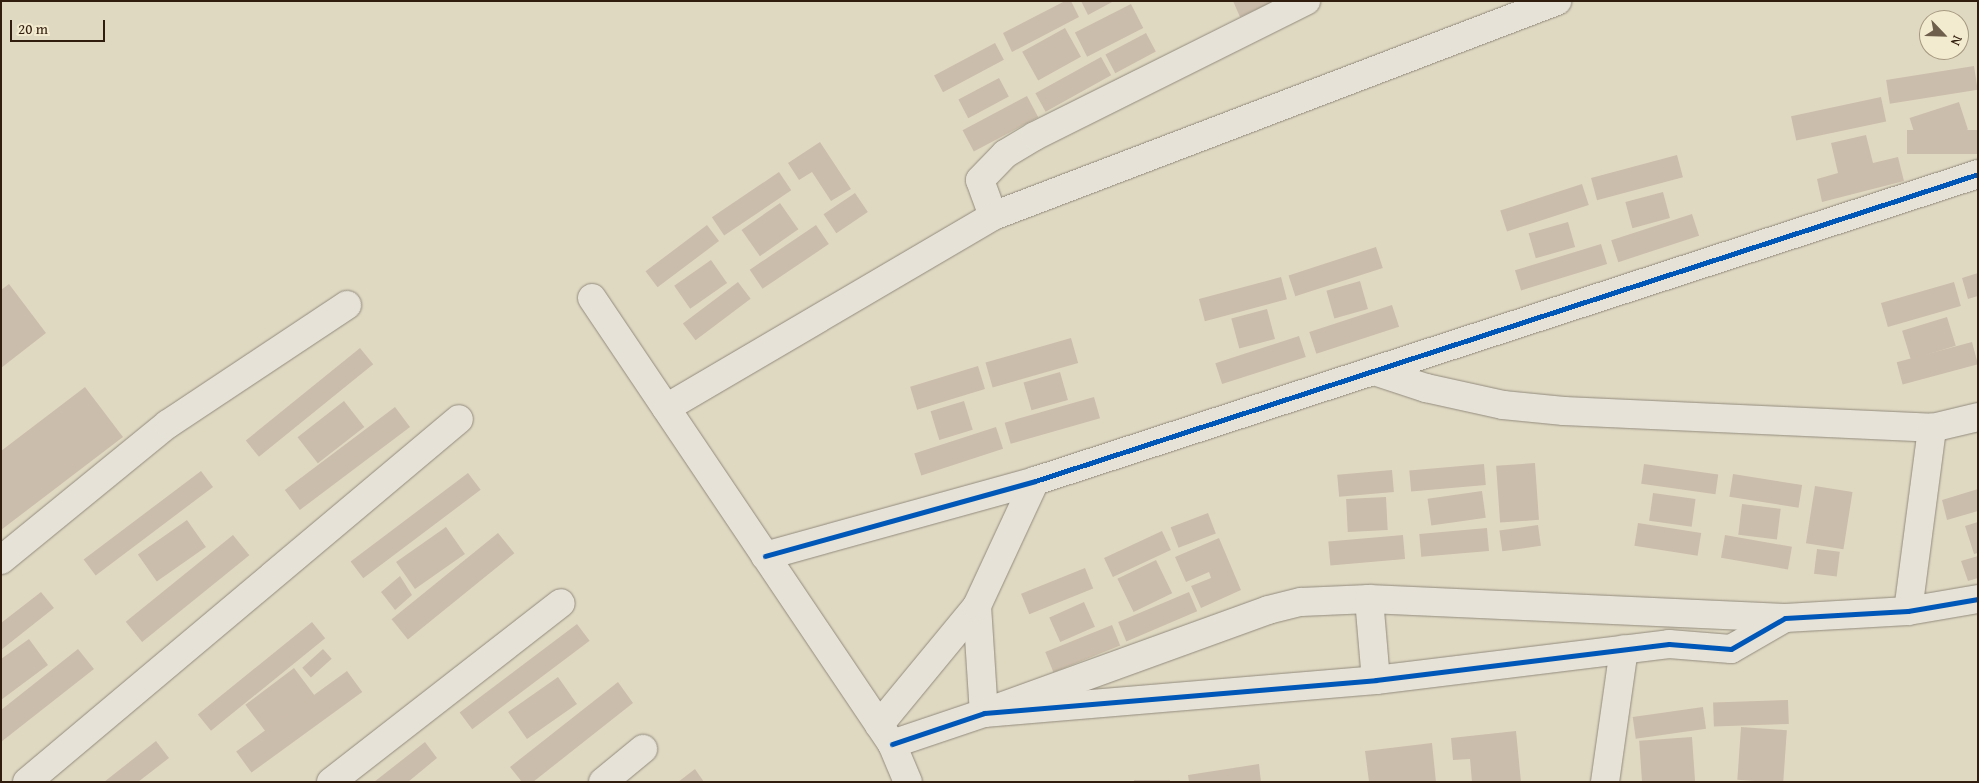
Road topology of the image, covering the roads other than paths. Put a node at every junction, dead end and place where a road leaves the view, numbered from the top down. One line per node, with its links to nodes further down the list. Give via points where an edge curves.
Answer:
1 (1306, 1): 4 (street, via 1005,154 980,180)
2 (1556, 1): 4 (street)
3 (1978, 174): 7 (street)
4 (994, 216): 8 (street)
5 (592, 298): 8 (street)
6 (347, 305): 14 (street, via 168,424)
7 (1374, 371): 11 (street, via 1426,388 1503,405 1564,412); 12 (street)
8 (666, 408): 13 (street)
9 (1978, 418): 11 (street)
10 (459, 419): 26 (street)
11 (1932, 428): 19 (street)
12 (1035, 481): 13 (street); 18 (street)
13 (765, 556): 24 (street)
14 (1, 560)
15 (1369, 599): 20 (street); 22 (street); 23 (street, via 1301,602 1268,610)
16 (1978, 599): 19 (street)
17 (561, 603): 27 (street)
18 (977, 606): 23 (street); 24 (street)
19 (1908, 611): 20 (street)
20 (1786, 618): 21 (street, via 1731,649 1669,644)
21 (1624, 649): 22 (street); 30 (street)
22 (1376, 680): 23 (street)
23 (984, 713): 24 (street)
24 (886, 734): 29 (street)
25 (643, 749): 28 (street)
26 (27, 782)
27 (332, 782)
28 (603, 782)
29 (908, 782)
30 (1605, 782)

